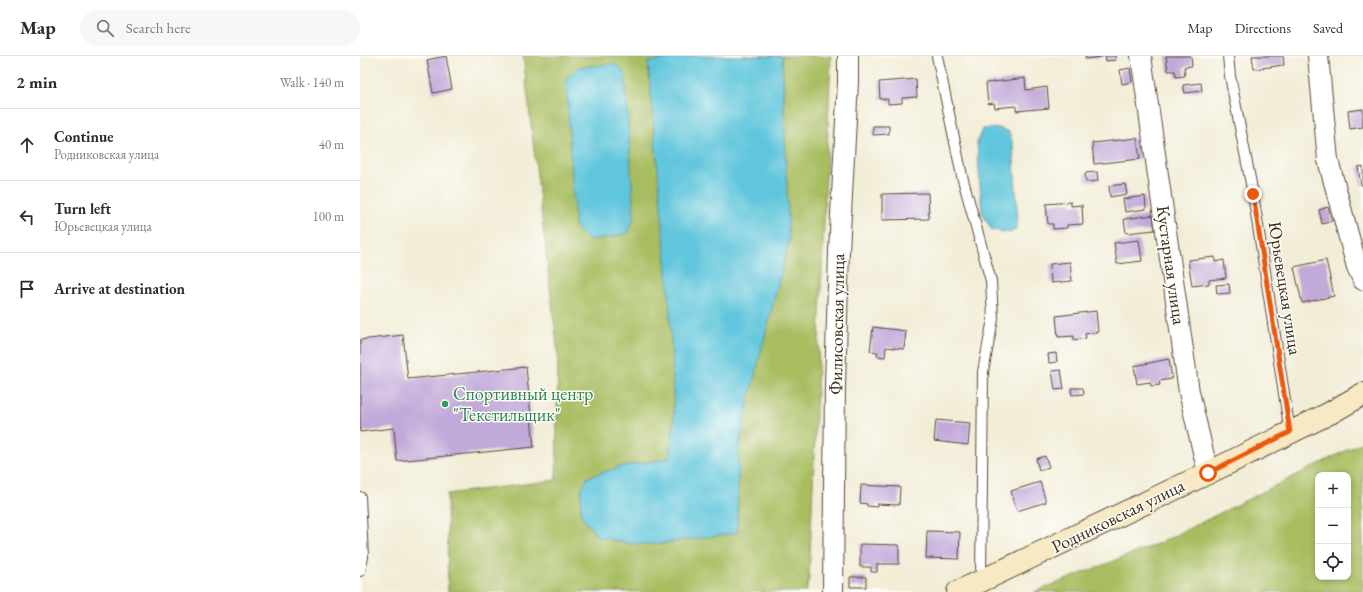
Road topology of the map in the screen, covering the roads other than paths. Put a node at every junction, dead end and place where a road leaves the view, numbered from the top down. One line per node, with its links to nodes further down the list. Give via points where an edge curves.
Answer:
1 (848, 56): 13 (street, Филисовская улица, via 837,299)
2 (937, 56): 12 (lane, via 962,176 991,281 993,319 982,372)
3 (1141, 56): 9 (street, Кустарная улица, via 1190,392)
4 (1228, 56): 8 (lane, Юрьевецкая улица, via 1253,194)
5 (1318, 56): 6 (street, via 1328,160 1357,267)
6 (1363, 280)
7 (1363, 394): 8 (main road, Родниковская улица)
8 (1290, 432): 9 (main road, Родниковская улица)
9 (1208, 473): 12 (main road, Родниковская улица)
10 (360, 497): 11 (lane, via 363,557)
11 (360, 571)
12 (982, 582): 14 (main road, Родниковская улица)
13 (834, 592)
14 (958, 592)

